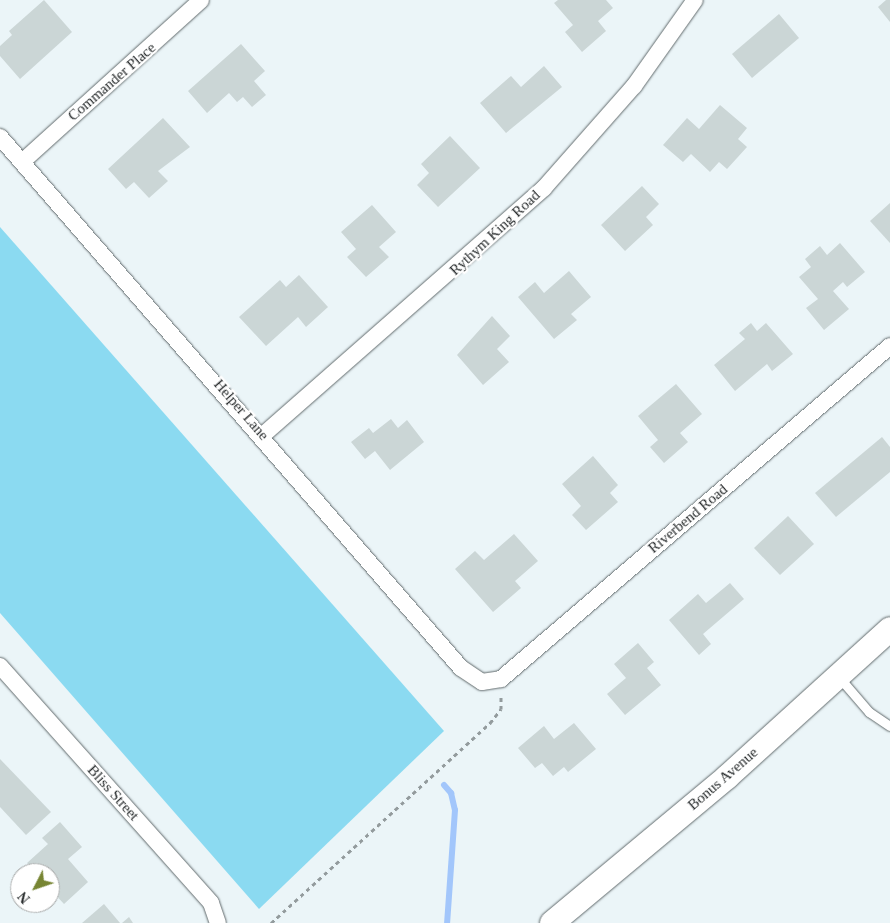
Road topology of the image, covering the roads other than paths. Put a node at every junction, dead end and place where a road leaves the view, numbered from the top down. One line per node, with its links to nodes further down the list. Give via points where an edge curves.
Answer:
1 (201, 0): 4 (street, Commander Place)
2 (696, 0): 6 (street, Rythym King Road, via 634,86 544,188)
3 (0, 138): 4 (street, Helper Lane)
4 (22, 162): 6 (street, Helper Lane)
5 (890, 346): 10 (street, Riverbend Road, via 501,679)
6 (263, 435): 10 (street, Helper Lane, via 461,668)
7 (890, 629): 9 (street, Bonus Avenue)
8 (0, 666): 12 (street, Bliss Street, via 211,902)
9 (838, 676): 11 (lane, via 869,712); 13 (street, Bonus Avenue, via 727,777)
10 (482, 682)
11 (890, 726)
12 (218, 923)
13 (552, 923)

